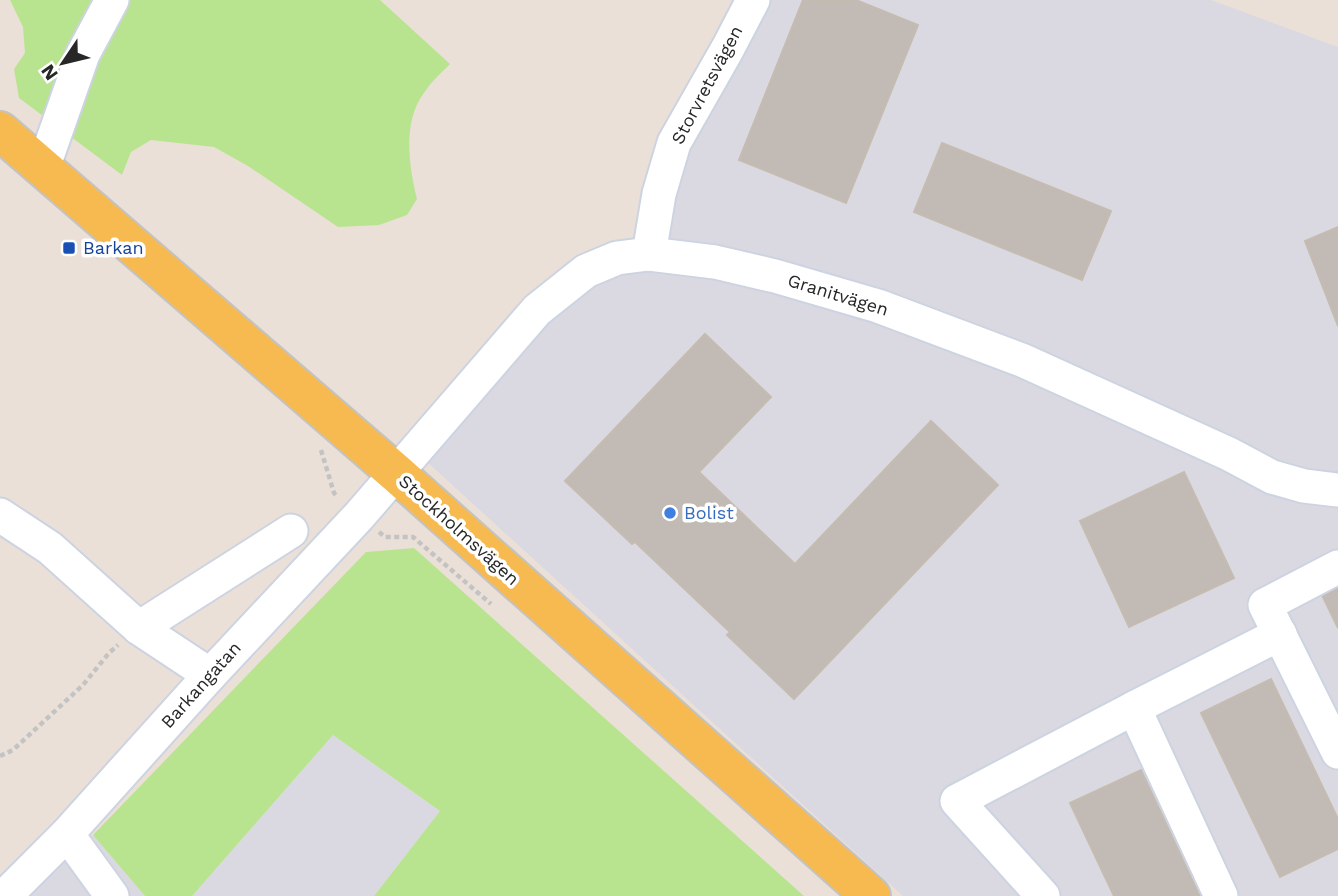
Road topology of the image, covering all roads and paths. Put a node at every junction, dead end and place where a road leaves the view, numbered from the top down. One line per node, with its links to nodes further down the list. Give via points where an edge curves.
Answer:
1 (112, 0): 4 (street, via 83,54)
2 (753, 0): 5 (street, Storvretsvägen, via 674,143)
3 (0, 131): 4 (main road, Stockholmsvägen)
4 (43, 168): 7 (main road, Stockholmsvägen)
5 (649, 254): 7 (street, Granitvägen, via 617,258 586,271 537,310); 8 (street, Granitvägen, via 715,262 878,306 1024,361 1272,477)
6 (320, 449): 10 (path, via 334,494)
7 (396, 473): 10 (street, Barkangatan); 23 (main road, Stockholmsvägen)
8 (1338, 491)
9 (0, 515): 14 (street, via 50,548)
10 (359, 516): 13 (path, via 385,537 413,537); 16 (street, Barkangatan)
11 (291, 531): 14 (street)
12 (1338, 567): 15 (street, via 1265,605)
13 (498, 609)
14 (139, 628): 16 (street); 19 (path, via 13,750)
15 (1280, 634): 17 (street); 18 (street)
16 (209, 675): 20 (street, Barkangatan)
17 (1133, 708): 24 (street, via 957,801); 25 (street)
18 (1338, 752)
19 (0, 756)
20 (66, 834): 21 (street, Barkangatan); 22 (street)
21 (5, 896)
22 (111, 896)
23 (871, 896)
24 (1043, 896)
25 (1222, 896)

